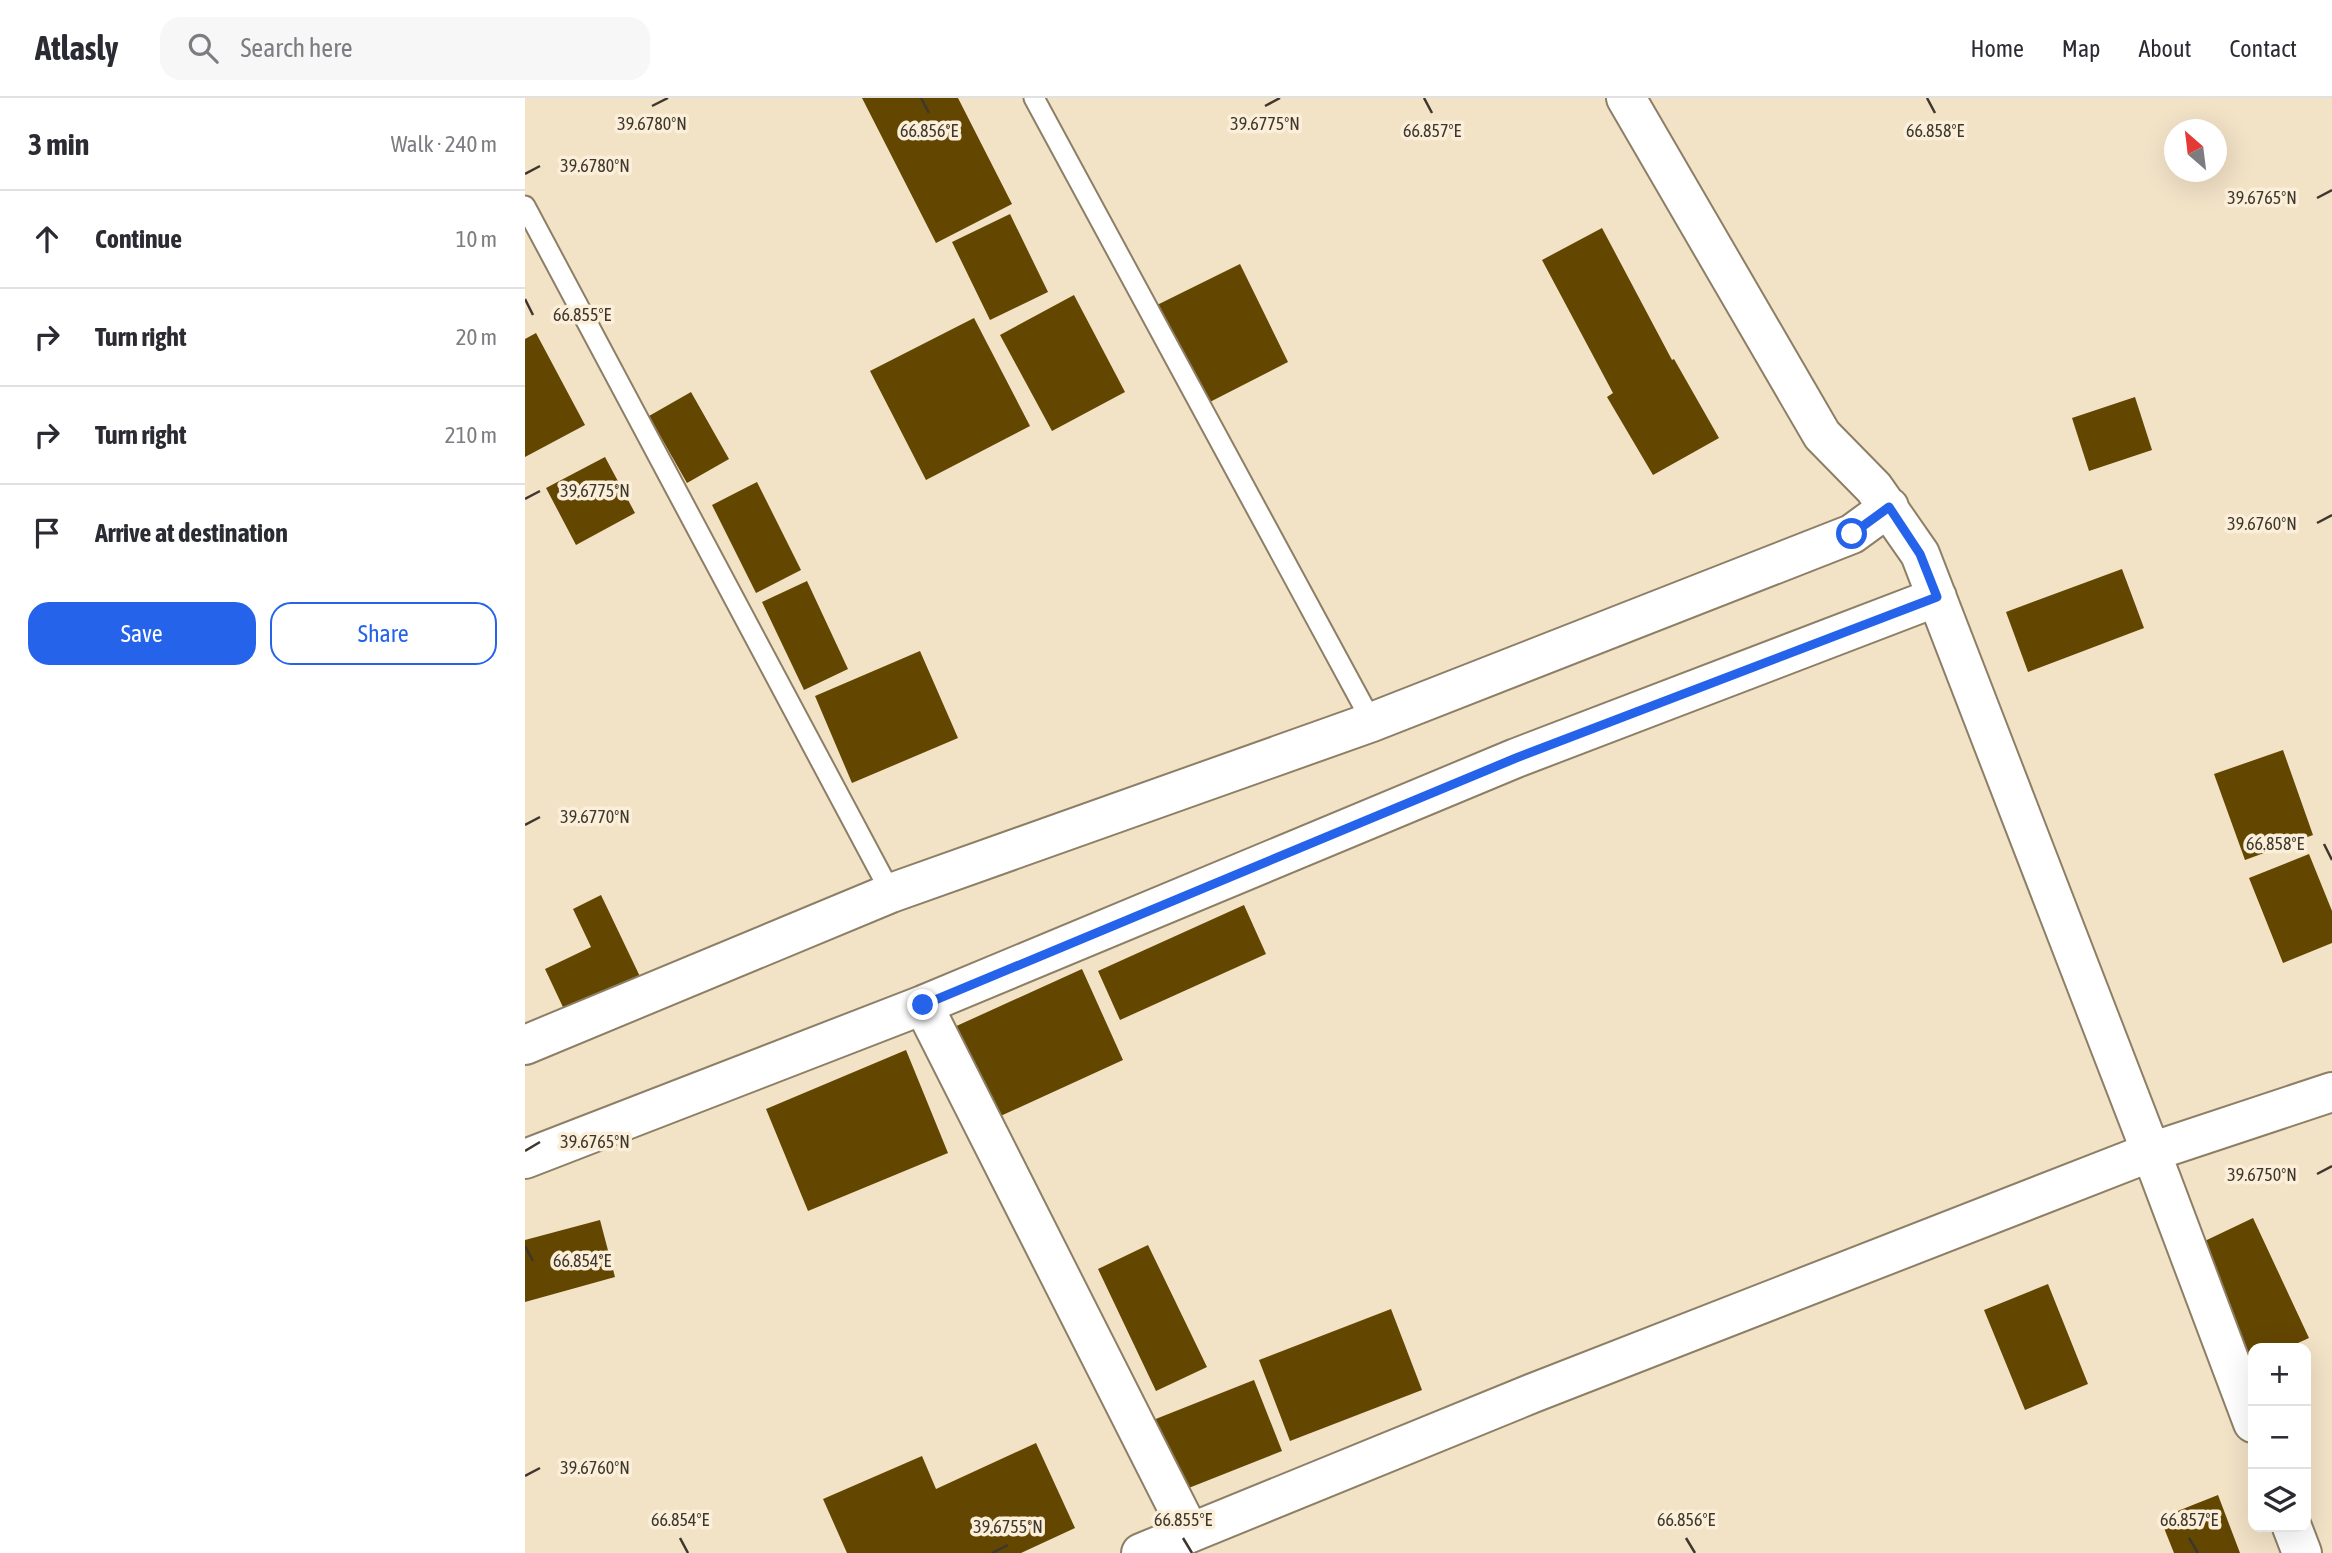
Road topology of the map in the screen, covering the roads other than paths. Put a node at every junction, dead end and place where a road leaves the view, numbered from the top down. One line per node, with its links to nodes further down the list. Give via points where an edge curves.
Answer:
1 (1034, 98): 6 (lane)
2 (1626, 98): 4 (street, via 1822,435)
3 (525, 206): 7 (lane)
4 (1889, 507): 5 (street, via 1920,554); 6 (street, via 1852,534)
5 (1937, 597): 8 (street, via 1516,758); 11 (street)
6 (1372, 722): 7 (street)
7 (891, 893): 9 (street)
8 (923, 1005): 12 (street); 15 (street)
9 (525, 1045)
10 (2332, 1092): 11 (street)
11 (2151, 1152): 13 (street); 15 (street, via 1533,1393)
12 (525, 1159)
13 (2248, 1410)
14 (2294, 1532): 17 (street)
15 (1190, 1533): 16 (street)
16 (1141, 1553)
17 (2302, 1553)

